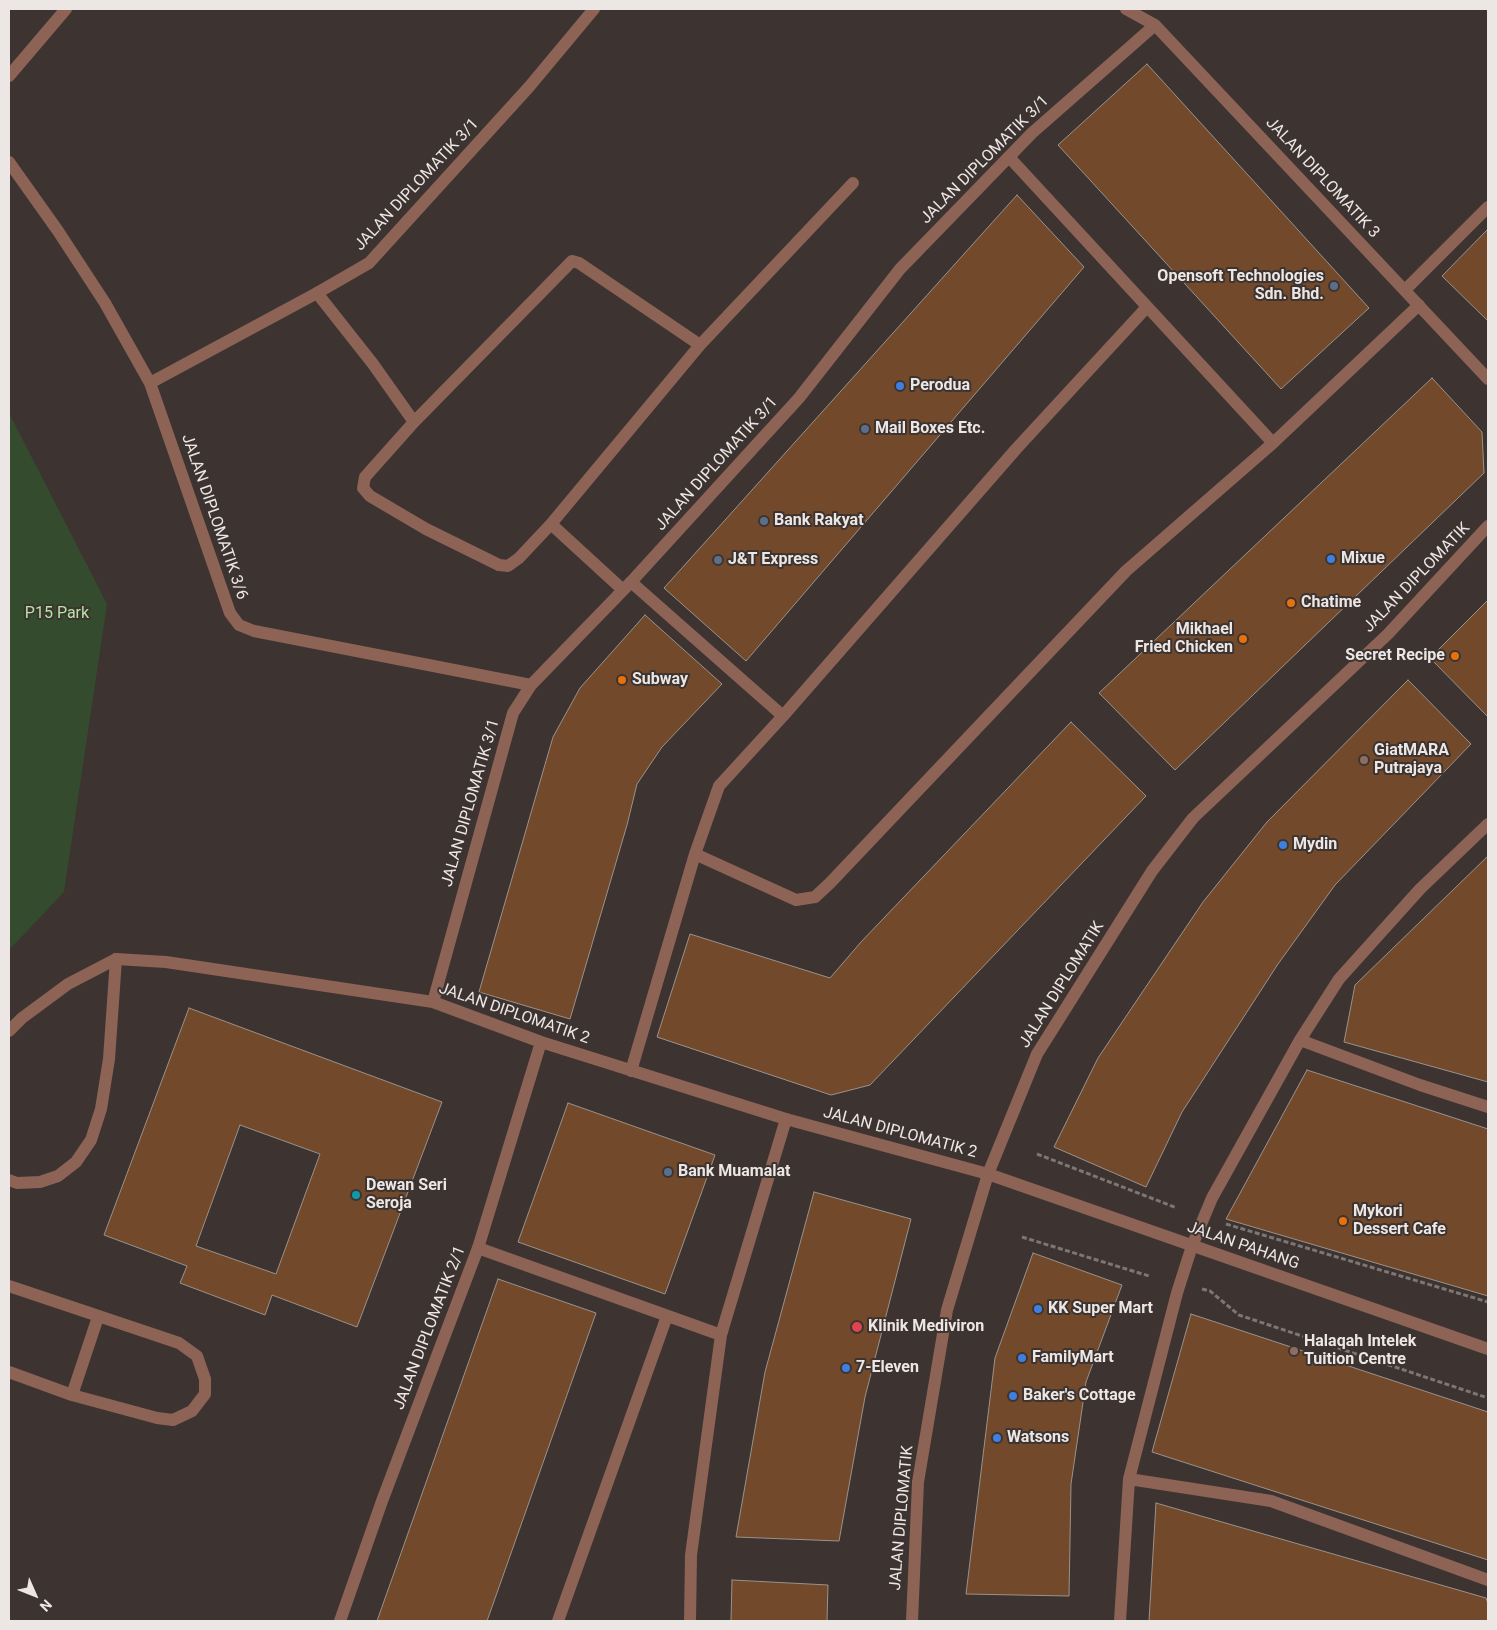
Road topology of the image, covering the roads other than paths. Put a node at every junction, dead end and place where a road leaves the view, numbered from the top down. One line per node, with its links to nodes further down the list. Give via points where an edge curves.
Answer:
1 (66, 9): 5 (street)
2 (594, 9): 11 (street, JALAN DIPLOMATIK 3/1, via 530,87 377,255)
3 (1126, 9): 4 (street, JALAN DIPLOMATIK 3)
4 (1156, 25): 6 (street, JALAN DIPLOMATIK 3/1); 10 (street, JALAN DIPLOMATIK 3)
5 (9, 76)
6 (1009, 157): 13 (street); 21 (street, JALAN DIPLOMATIK 3/1, via 900,270 799,398)
7 (9, 162): 16 (street, JALAN DIPLOMATIK 3/6, via 105,303)
8 (853, 183): 14 (street)
9 (1488, 207): 10 (street)
10 (1405, 290): 12 (street, JALAN DIPLOMATIK 3)
11 (317, 294): 16 (street, JALAN DIPLOMATIK 3/1); 17 (street)
12 (1419, 305): 15 (street, JALAN DIPLOMATIK 3); 18 (street)
13 (1147, 307): 18 (street); 23 (street, via 1017,448)
14 (700, 345): 17 (street, via 579,262 572,261); 19 (street)
15 (1488, 379)
16 (150, 383): 22 (street, JALAN DIPLOMATIK 3/6, via 230,613 239,624 254,631)
17 (414, 422): 19 (street, via 364,477 363,488 370,496 426,529 499,565 508,566 519,558)
18 (1273, 443): 25 (street, via 1126,571 815,897 796,900)
19 (551, 524): 21 (street)
20 (1488, 526): 34 (street, JALAN DIPLOMATIK, via 1388,634 1193,818 1152,871 1037,1054)
21 (627, 586): 22 (street, JALAN DIPLOMATIK 3/1); 23 (street)
22 (531, 685): 27 (street, JALAN DIPLOMATIK 3/1, via 513,714)
23 (783, 716): 25 (street, via 719,786)
24 (1488, 824): 29 (street, via 1420,889 1339,978)
25 (695, 854): 31 (street)
26 (116, 959): 27 (street, JALAN DIPLOMATIK 2, via 166,962); 28 (street, via 68,984); 35 (street, via 109,1059 92,1140 76,1162 58,1176 40,1182)
27 (433, 1002): 30 (street, JALAN DIPLOMATIK 2)
28 (9, 1031)
29 (1300, 1040): 32 (street); 36 (street, via 1212,1198)
30 (541, 1042): 31 (street, JALAN DIPLOMATIK 2); 37 (street, JALAN DIPLOMATIK 2/1)
31 (631, 1071): 33 (street, JALAN DIPLOMATIK 2)
32 (1488, 1107)
33 (786, 1119): 34 (street, JALAN DIPLOMATIK 2); 41 (street)
34 (988, 1174): 36 (street, JALAN PAHANG); 50 (street, JALAN DIPLOMATIK, via 945,1320 918,1482)
35 (9, 1180)
36 (1192, 1246): 42 (street, JALAN PAHANG); 45 (street)
37 (478, 1248): 39 (street); 47 (street, JALAN DIPLOMATIK 2/1)
38 (9, 1286): 40 (street)
39 (666, 1316): 41 (street); 48 (street)
40 (98, 1317): 44 (street); 44 (street, via 179,1343 197,1356 205,1379 205,1394 192,1411 174,1420)
41 (721, 1336): 49 (street, via 691,1555)
42 (1488, 1349)
43 (9, 1372): 44 (street)
44 (72, 1395)
45 (1129, 1479): 46 (street, via 1271,1501); 51 (street)
46 (1488, 1580)
47 (340, 1621)
48 (558, 1621)
49 (690, 1621)
50 (912, 1621)
51 (1120, 1621)

